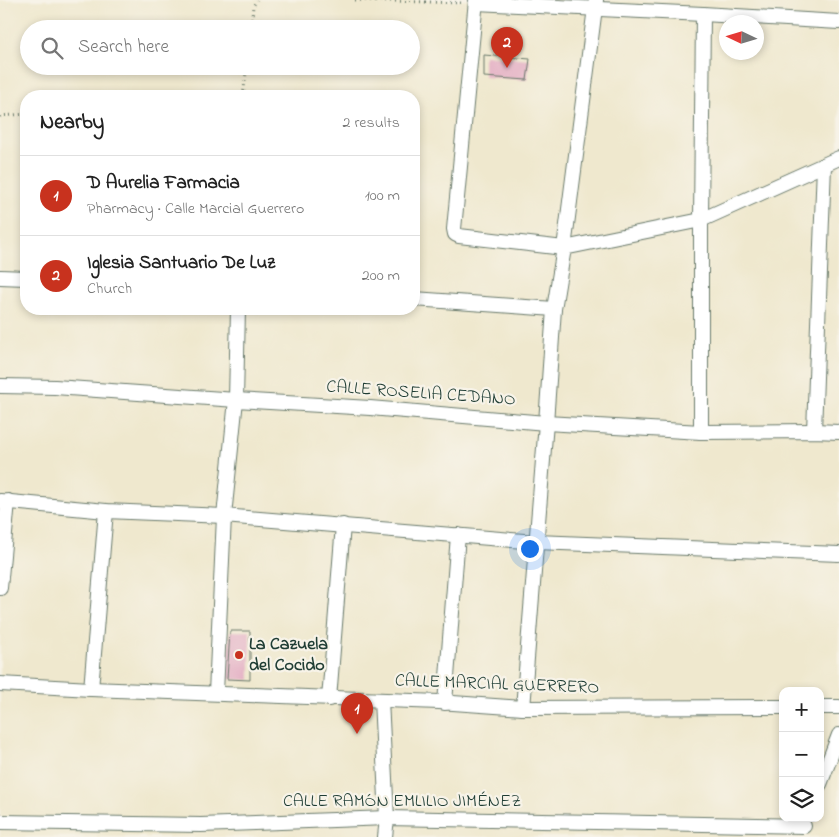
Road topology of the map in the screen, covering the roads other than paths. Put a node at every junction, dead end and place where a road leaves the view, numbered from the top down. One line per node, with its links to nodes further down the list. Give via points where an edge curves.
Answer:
1 (476, 2): 2 (street); 8 (street, via 455,234)
2 (596, 4): 3 (street); 8 (street)
3 (703, 14): 4 (street); 7 (street)
4 (839, 22)
5 (839, 158): 6 (street)
6 (824, 165): 7 (street); 17 (street)
7 (701, 220): 8 (street); 18 (street)
8 (564, 248): 12 (street)
9 (0, 277): 10 (street)
10 (20, 278)
11 (420, 299): 12 (street)
12 (554, 309): 16 (street)
13 (238, 315): 15 (street)
14 (0, 386): 15 (street, CALLE ROSELIA CEDANO)
15 (236, 400): 16 (street, CALLE ROSELIA CEDANO); 22 (street)
16 (546, 423): 18 (street, CALLE ROSELIA CEDANO); 25 (street)
17 (814, 431): 18 (street, CALLE ROSELIA CEDANO); 19 (street, CALLE ROSELIA CEDANO)
18 (701, 432)
19 (839, 432)
20 (4, 501): 21 (street); 27 (street)
21 (106, 511): 22 (street); 29 (street)
22 (224, 516): 23 (street); 30 (street)
23 (343, 525): 24 (street); 31 (street)
24 (458, 535): 25 (street); 33 (street)
25 (536, 542): 26 (street); 37 (street)
26 (839, 554)
27 (0, 588)
28 (0, 684): 29 (street, CALLE MARCIAL GUERRERO)
29 (91, 689): 30 (street, CALLE MARCIAL GUERRERO)
30 (216, 693): 31 (street, CALLE MARCIAL GUERRERO)
31 (329, 699): 32 (street, CALLE MARCIAL GUERRERO)
32 (381, 700): 33 (street, CALLE MARCIAL GUERRERO); 40 (street)
33 (445, 703): 37 (street, CALLE MARCIAL GUERRERO)
34 (779, 707): 37 (street, CALLE MARCIAL GUERRERO)
35 (824, 707): 36 (street)
36 (839, 707)
37 (523, 708)
38 (839, 735): 39 (street)
39 (823, 777)
40 (387, 818): 41 (street, CALLE RAMÓN EMLILIO JIMÉNEZ, via 201,824); 42 (street, CALLE RAMÓN EMLILIO JIMÉNEZ); 43 (street)
41 (0, 822)
42 (804, 827)
43 (385, 837)

